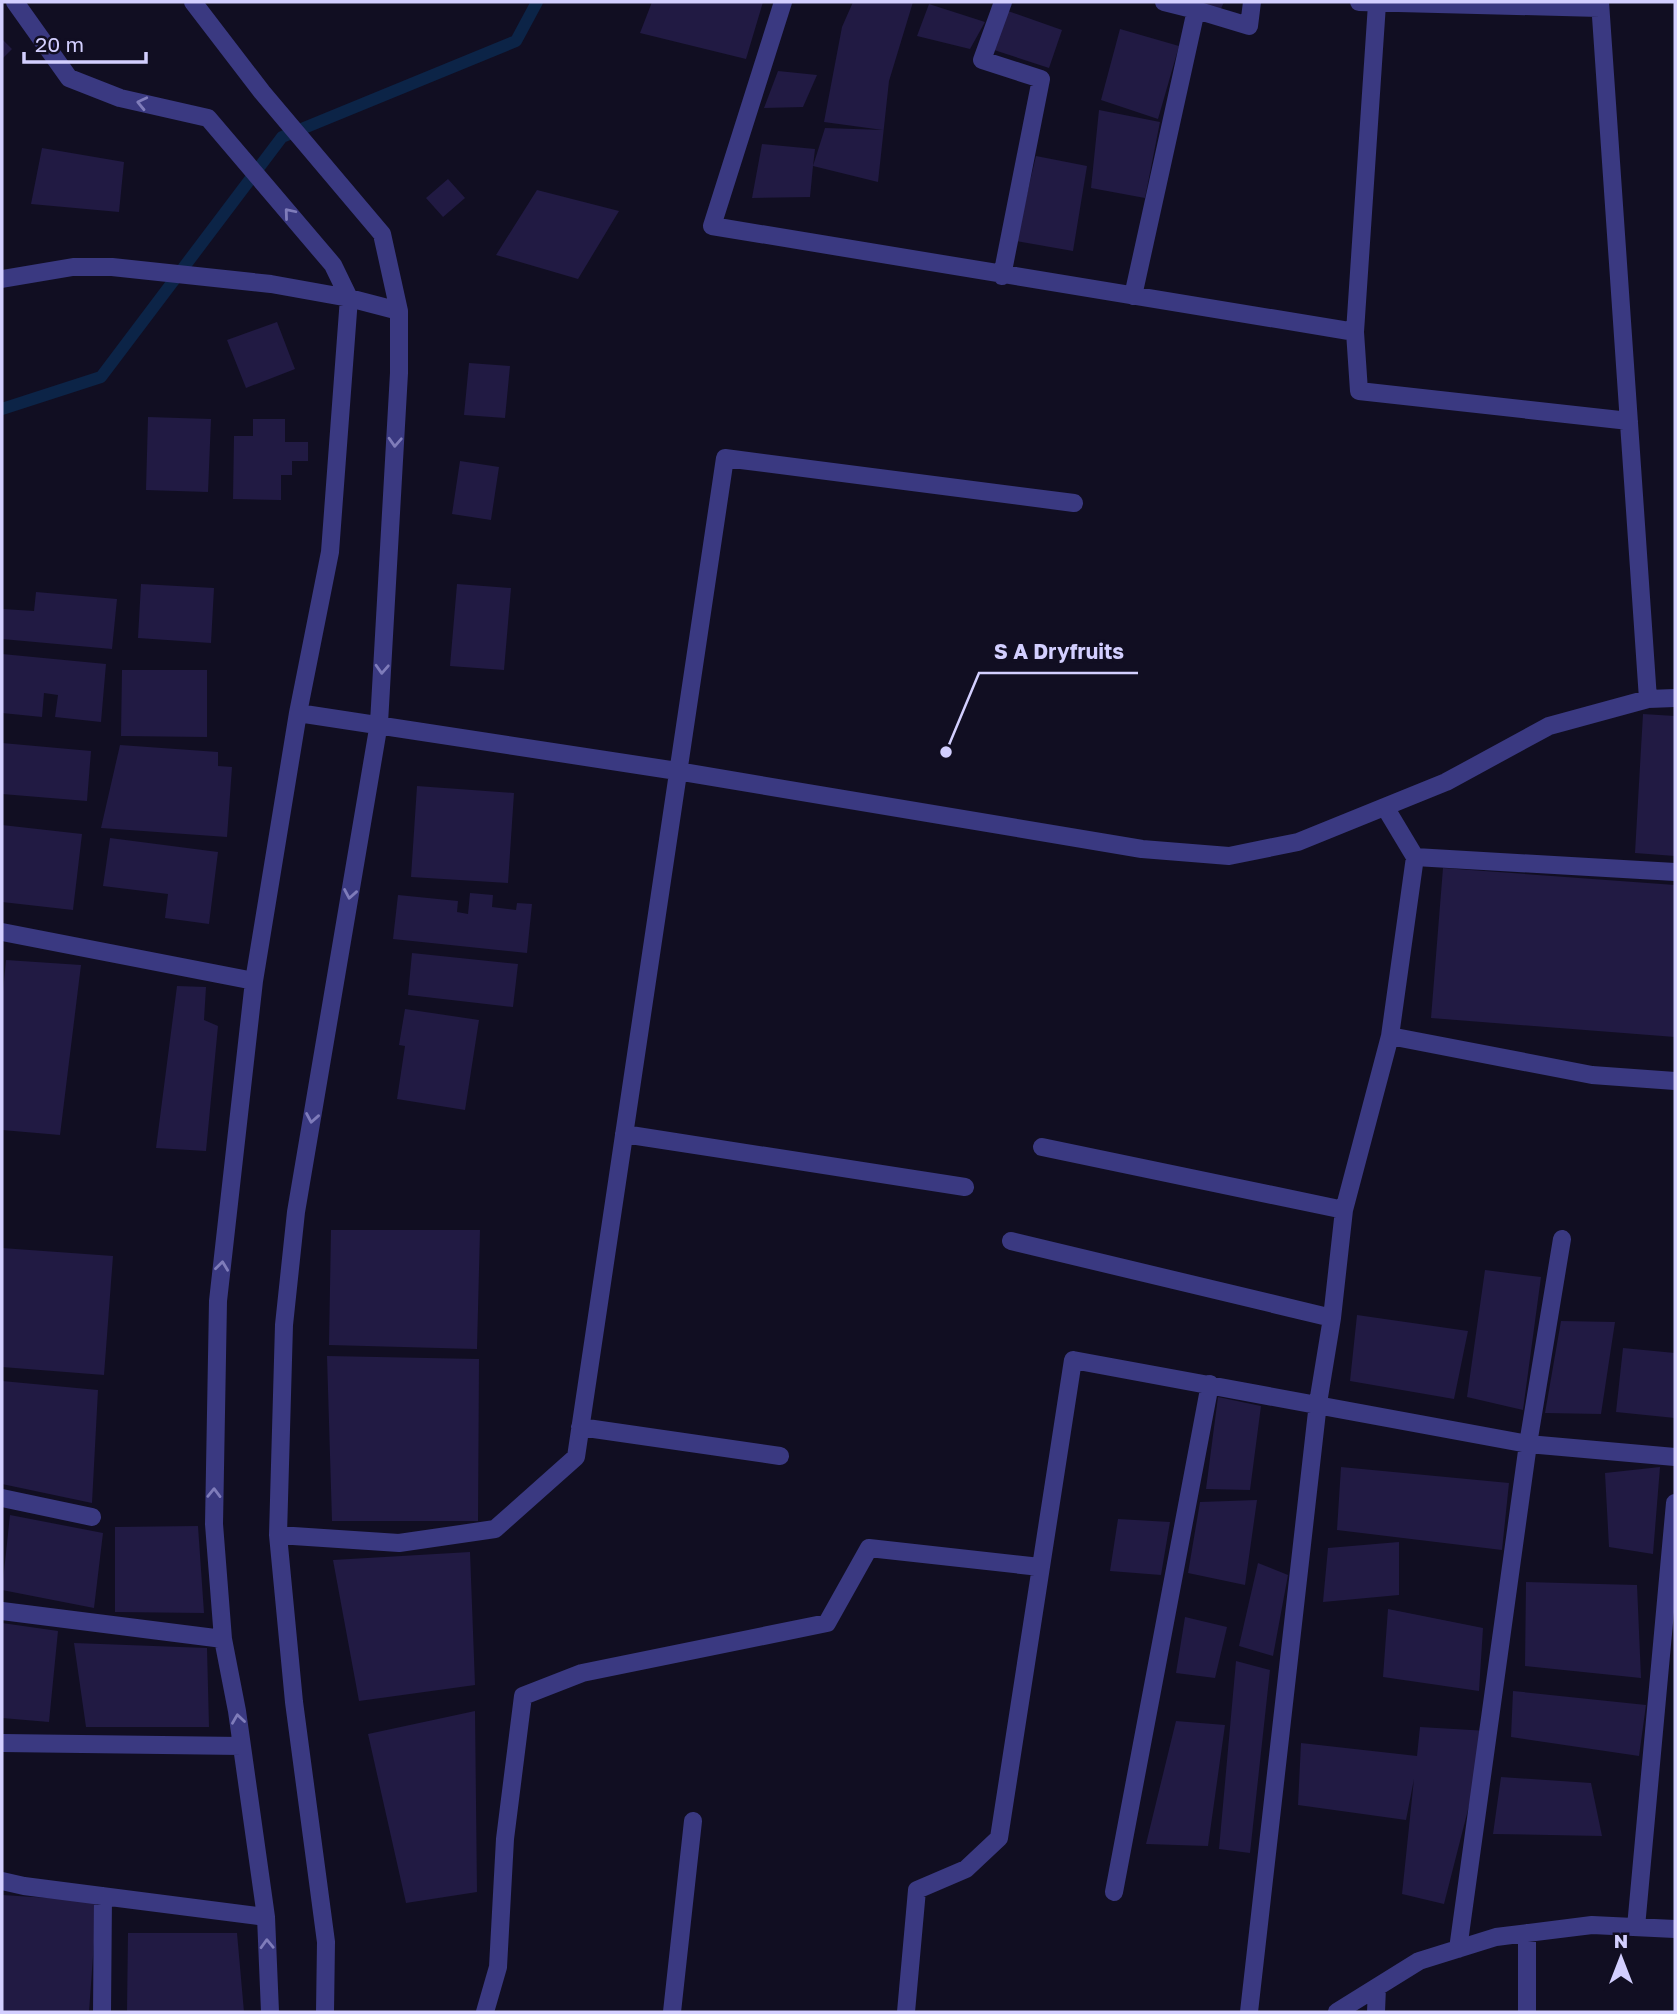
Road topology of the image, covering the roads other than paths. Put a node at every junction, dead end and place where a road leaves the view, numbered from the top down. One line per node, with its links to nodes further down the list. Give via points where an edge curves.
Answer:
1 (15, 2): 13 (street, one-way to 1, via 333,265 208,118 120,98 69,78)
2 (193, 2): 14 (street, via 382,234)
3 (783, 2): 10 (street, via 712,226)
4 (1003, 2): 10 (street, via 982,60 1041,79)
5 (1164, 2): 9 (street)
6 (1252, 2): 9 (street, via 1249,26)
7 (1368, 3): 8 (street); 15 (street)
8 (1600, 5): 16 (street)
9 (1196, 10): 12 (street)
10 (1002, 276): 12 (street)
11 (2, 279): 13 (street, via 73,267 112,267 271,284)
12 (1133, 296): 15 (street)
13 (349, 298): 14 (street); 20 (street, via 330,552)
14 (399, 311): 21 (street, one-way to 21)
15 (1355, 332): 16 (street, via 1359,391)
16 (1629, 421): 19 (street)
17 (1074, 503): 22 (street, via 725,458)
18 (1675, 698): 19 (street)
19 (1648, 699): 23 (street, via 1549,726 1446,782)
20 (298, 713): 21 (street); 27 (street)
21 (379, 723): 22 (street); 46 (street, one-way to 46, via 296,1212 284,1325)
22 (677, 771): 23 (street, via 1142,849 1229,856 1298,842); 30 (street)
23 (1385, 807): 24 (street)
24 (1415, 857): 25 (street); 28 (street)
25 (1675, 872)
26 (2, 932): 27 (street)
27 (254, 981): 49 (street, one-way to 27, via 214,1524 218,1301)
28 (1390, 1036): 29 (street, via 1592,1075); 33 (street)
29 (1675, 1081)
30 (624, 1134): 32 (street); 39 (street)
31 (1042, 1147): 33 (street)
32 (965, 1187)
33 (1344, 1210): 36 (street)
34 (1562, 1239): 40 (street)
35 (1011, 1241): 36 (street)
36 (1332, 1318): 38 (street)
37 (1210, 1384): 38 (street); 47 (street, via 1073,1360); 54 (street)
38 (1318, 1403): 40 (street); 68 (street)
39 (580, 1427): 41 (street); 46 (street, via 576,1457 495,1529 399,1543)
40 (1528, 1444): 42 (street); 60 (street)
41 (780, 1456)
42 (1675, 1457)
43 (2, 1498): 45 (street)
44 (1675, 1503): 57 (street)
45 (92, 1517)
46 (278, 1535): 64 (street, via 294,1702 326,1942)
47 (1040, 1567): 65 (street, via 869,1548 827,1623 582,1673 523,1696 505,1839 498,1967); 67 (street, via 999,1838 967,1869 917,1890)
48 (2, 1611): 49 (street)
49 (223, 1639): 51 (street, one-way to 49)
50 (2, 1743): 51 (street)
51 (242, 1746): 56 (street)
52 (693, 1821): 66 (street)
53 (2, 1881): 55 (street)
54 (1114, 1892)
55 (103, 1896): 56 (street); 62 (street)
56 (266, 1917): 63 (street, one-way to 56)
57 (1636, 1927): 58 (street); 59 (street, via 1592,1925)
58 (1675, 1929)
59 (1527, 1933): 60 (street); 71 (street)
60 (1458, 1948): 61 (street, via 1419,1961)
61 (1377, 1987): 69 (street); 70 (street)
62 (102, 2012)
63 (270, 2012)
64 (325, 2012)
65 (485, 2012)
66 (672, 2012)
67 (906, 2012)
68 (1249, 2012)
69 (1337, 2012)
70 (1376, 2012)
71 (1527, 2012)

